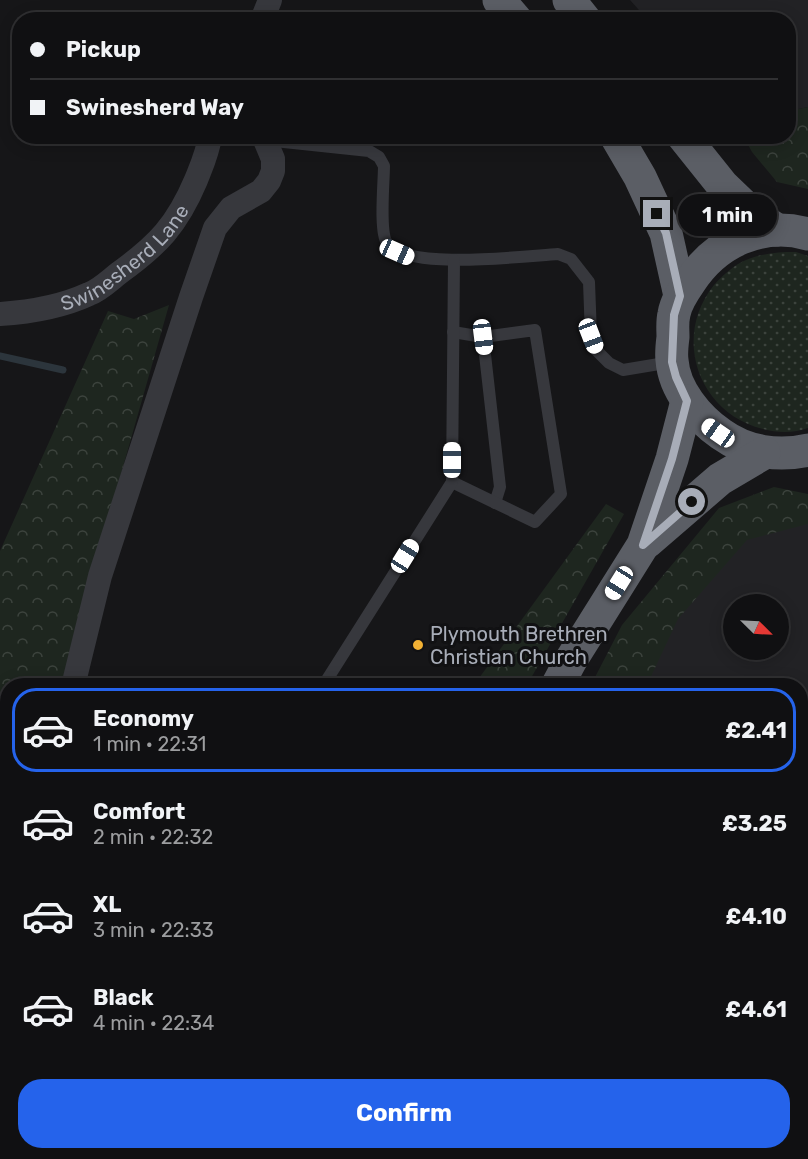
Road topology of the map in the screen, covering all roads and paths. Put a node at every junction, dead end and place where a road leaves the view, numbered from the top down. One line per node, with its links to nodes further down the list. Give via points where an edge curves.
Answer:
1 (499, 0): 4 (highway)
2 (508, 0): 5 (highway)
3 (569, 0): 6 (highway)
4 (509, 12)
5 (518, 12)
6 (579, 12)
7 (211, 144): 15 (street, Swinesherd Lane, via 176,221 164,237 132,264 91,294 52,307)
8 (268, 144): 25 (street, via 273,159 269,181 261,191 231,208 215,228 100,576)
9 (314, 144): 13 (lane, via 369,151 379,157 384,166 383,232 387,243 408,257)
10 (621, 144): 14 (highway, via 666,233)
11 (689, 144): 12 (highway, via 748,210)
12 (792, 232): 14 (highway, via 742,237 716,251)
13 (454, 260): 16 (lane); 18 (lane, via 558,254 571,259 589,282 591,336 601,355 623,370)
14 (680, 296): 18 (highway, via 674,315)
15 (0, 314)
16 (453, 332): 17 (lane); 22 (lane)
17 (483, 337): 23 (lane, via 500,487); 23 (lane, via 535,330 561,494 535,522)
18 (672, 362): 19 (highway)
19 (687, 401): 21 (highway, via 706,424 730,441); 24 (highway)
20 (808, 450): 21 (highway)
21 (764, 453): 24 (highway, via 720,479)
22 (452, 482): 23 (lane); 26 (lane)
23 (495, 503)
24 (643, 545): 27 (highway)
25 (75, 678)
26 (329, 678)
27 (561, 678)

